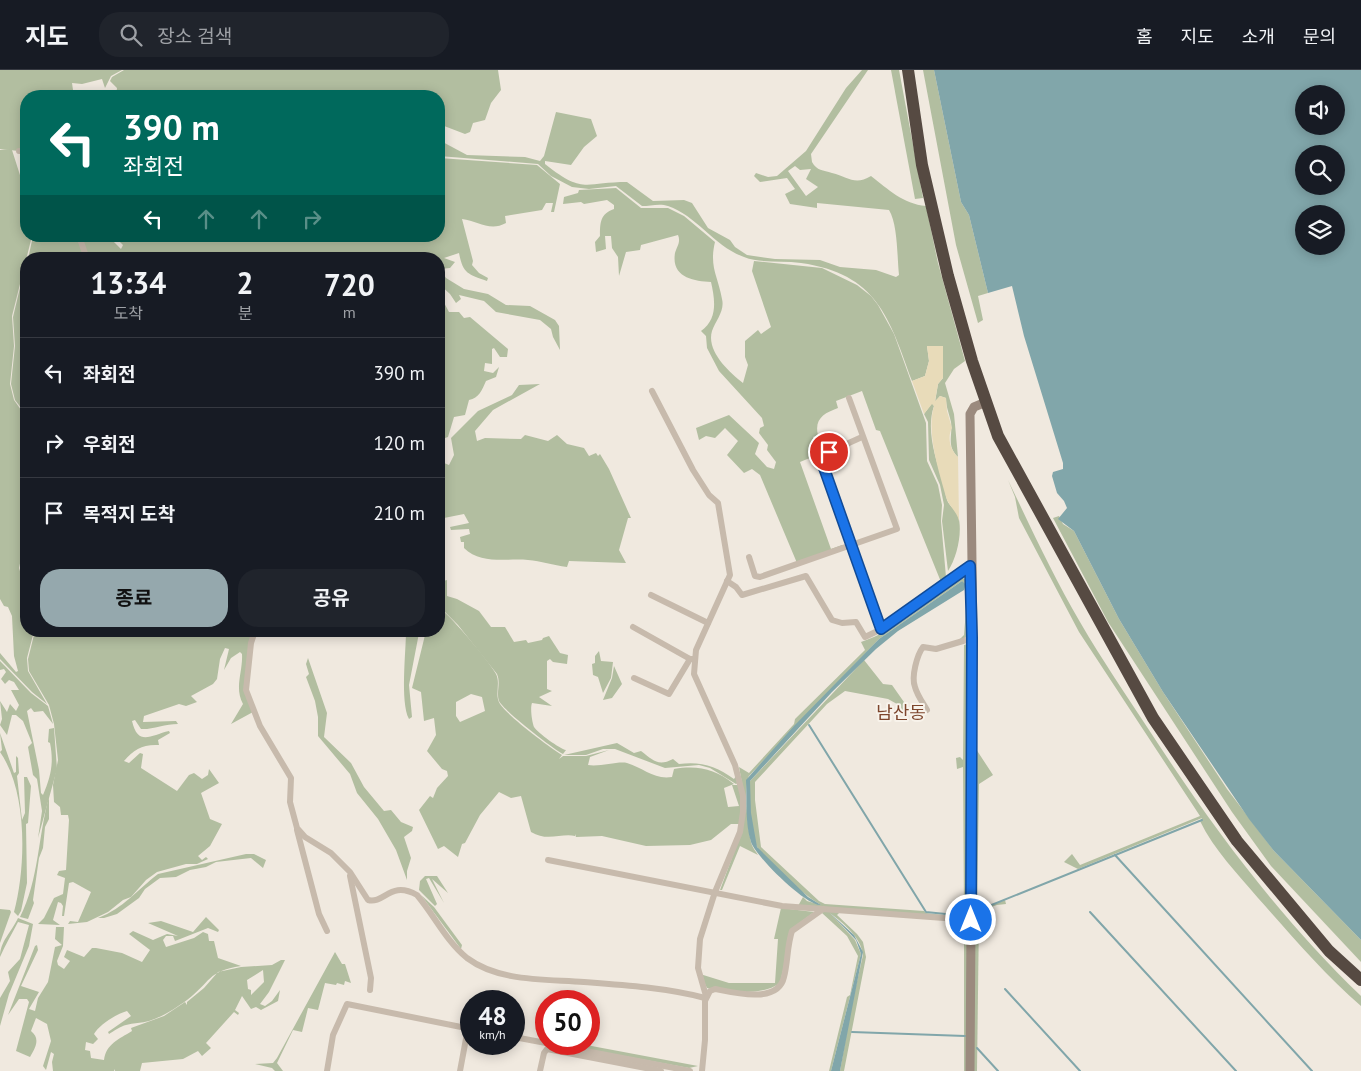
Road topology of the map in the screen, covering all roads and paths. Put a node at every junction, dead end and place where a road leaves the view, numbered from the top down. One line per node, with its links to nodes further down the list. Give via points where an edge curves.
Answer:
1 (908, 70): 4 (highway, via 930,202 955,303)
2 (652, 390): 9 (street, via 693,470 720,508 730,575)
3 (849, 398): 5 (street)
4 (986, 402): 8 (main road, via 974,407 970,414); 26 (highway, via 998,436 1153,718 1237,841 1329,951)
5 (862, 437): 6 (street, via 829,452 824,463); 6 (street, via 896,529)
6 (852, 546): 7 (street, via 760,577 755,576); 13 (street)
7 (749, 557)
8 (970, 566): 13 (street); 15 (main road)
9 (727, 581): 11 (street); 13 (street, via 742,595 806,576 835,623 856,622 865,637)
10 (651, 595): 11 (street)
11 (708, 624): 16 (street)
12 (633, 628): 16 (street)
13 (881, 629)
14 (252, 637): 19 (street, via 246,690 260,726 291,778 290,802)
15 (972, 638): 18 (street, via 921,650 914,687); 24 (main road)
16 (692, 659): 17 (street, via 669,694); 22 (street, via 696,680 735,764 743,796 740,832)
17 (634, 678)
18 (927, 710)
19 (297, 828): 21 (street); 25 (street, via 319,914)
20 (548, 860): 22 (street)
21 (350, 872): 27 (street, via 372,978); 28 (street, via 370,901 397,890 417,895 457,949 490,971)
22 (715, 892): 23 (street, via 782,906); 28 (street, via 698,949)
23 (823, 909): 24 (street); 28 (street, via 792,931 784,978 774,991 748,993 715,989)
24 (971, 920): 38 (main road)
25 (327, 932)
26 (1361, 980)
27 (370, 990)
28 (706, 997): 37 (street)
29 (460, 1026): 32 (street, via 347,1004 333,1035)
30 (600, 1053): 36 (street)
31 (464, 1055): 33 (street)
32 (327, 1071)
33 (460, 1071)
34 (540, 1071): 35 (street, via 547,1049)
35 (661, 1071)
36 (690, 1071)
37 (702, 1071)
38 (970, 1071)

